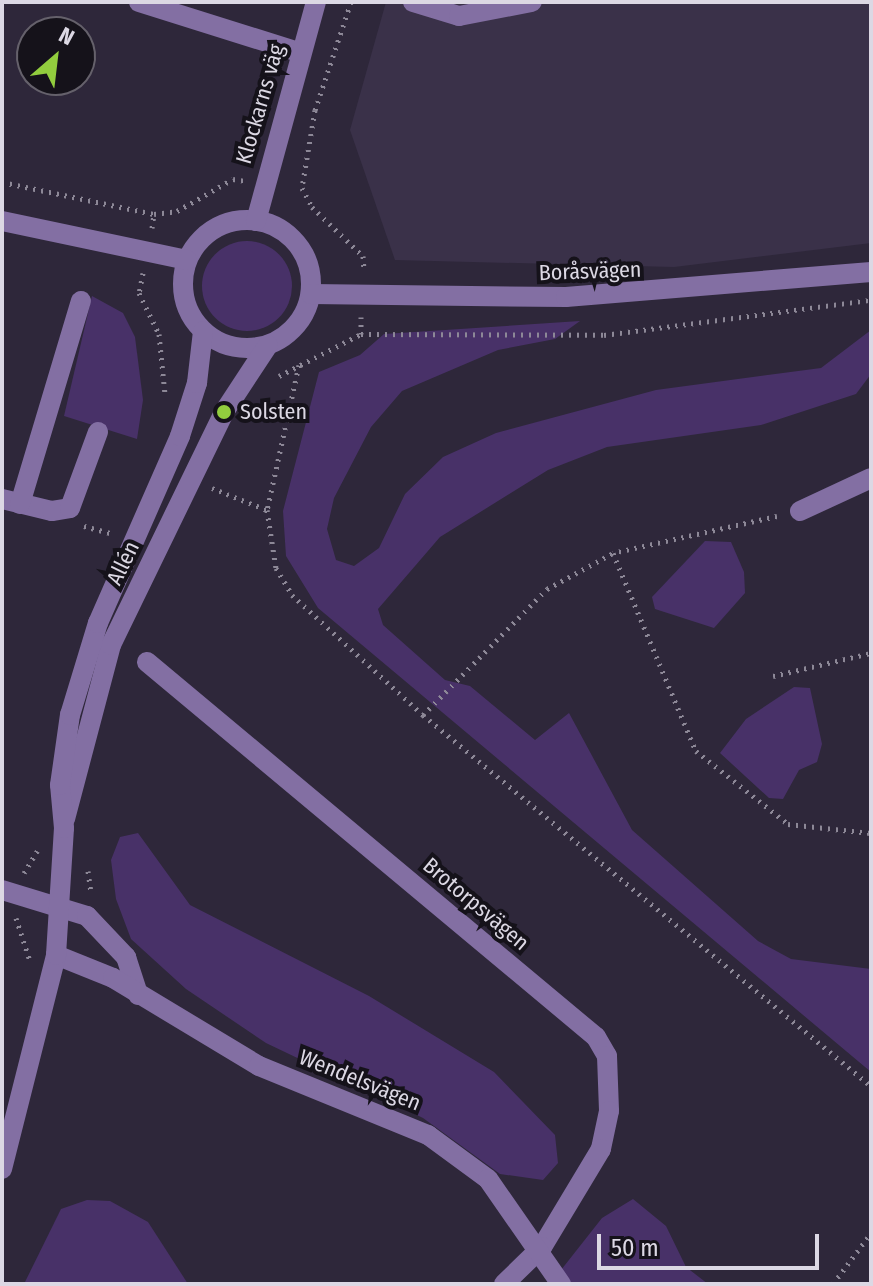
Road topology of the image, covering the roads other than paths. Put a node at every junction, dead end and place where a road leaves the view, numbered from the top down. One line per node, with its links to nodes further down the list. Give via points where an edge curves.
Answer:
1 (139, 2): 5 (street)
2 (316, 2): 5 (street, Klockarns väg)
3 (413, 2): 4 (street, via 459,16)
4 (532, 2)
5 (299, 52): 7 (street, Klockarns väg)
6 (2, 221): 8 (street)
7 (256, 221): 8 (street, via 215,228); 10 (street, via 295,241 310,271)
8 (187, 260): 12 (street, via 185,303)
9 (871, 272): 10 (street, Boråsvägen, via 566,297)
10 (311, 294): 13 (street, via 292,331)
11 (81, 301): 16 (street)
12 (203, 331): 13 (street, via 227,345); 19 (street, Allén, via 197,383 180,436 80,673 62,761)
13 (268, 345): 19 (street, Allén, via 224,412 111,645)
14 (98, 432): 16 (street, via 70,508)
15 (871, 478): 17 (street)
16 (11, 502)
17 (800, 511)
18 (147, 662): 25 (street, Brotorpsvägen, via 596,1037 607,1056 601,1149)
19 (65, 819): 21 (street, Allén)
20 (2, 890): 21 (street)
21 (61, 906): 22 (street, Allén); 23 (street, via 87,916 114,942)
22 (56, 955): 23 (street, Wendelsvägen); 24 (street, Allén)
23 (138, 995): 25 (street, Wendelsvägen, via 259,1066 428,1135 488,1179)
24 (2, 1169)
25 (542, 1247): 26 (street, Brotorpsvägen); 27 (street, Wendelsvägen)
26 (504, 1284)
27 (561, 1284)

